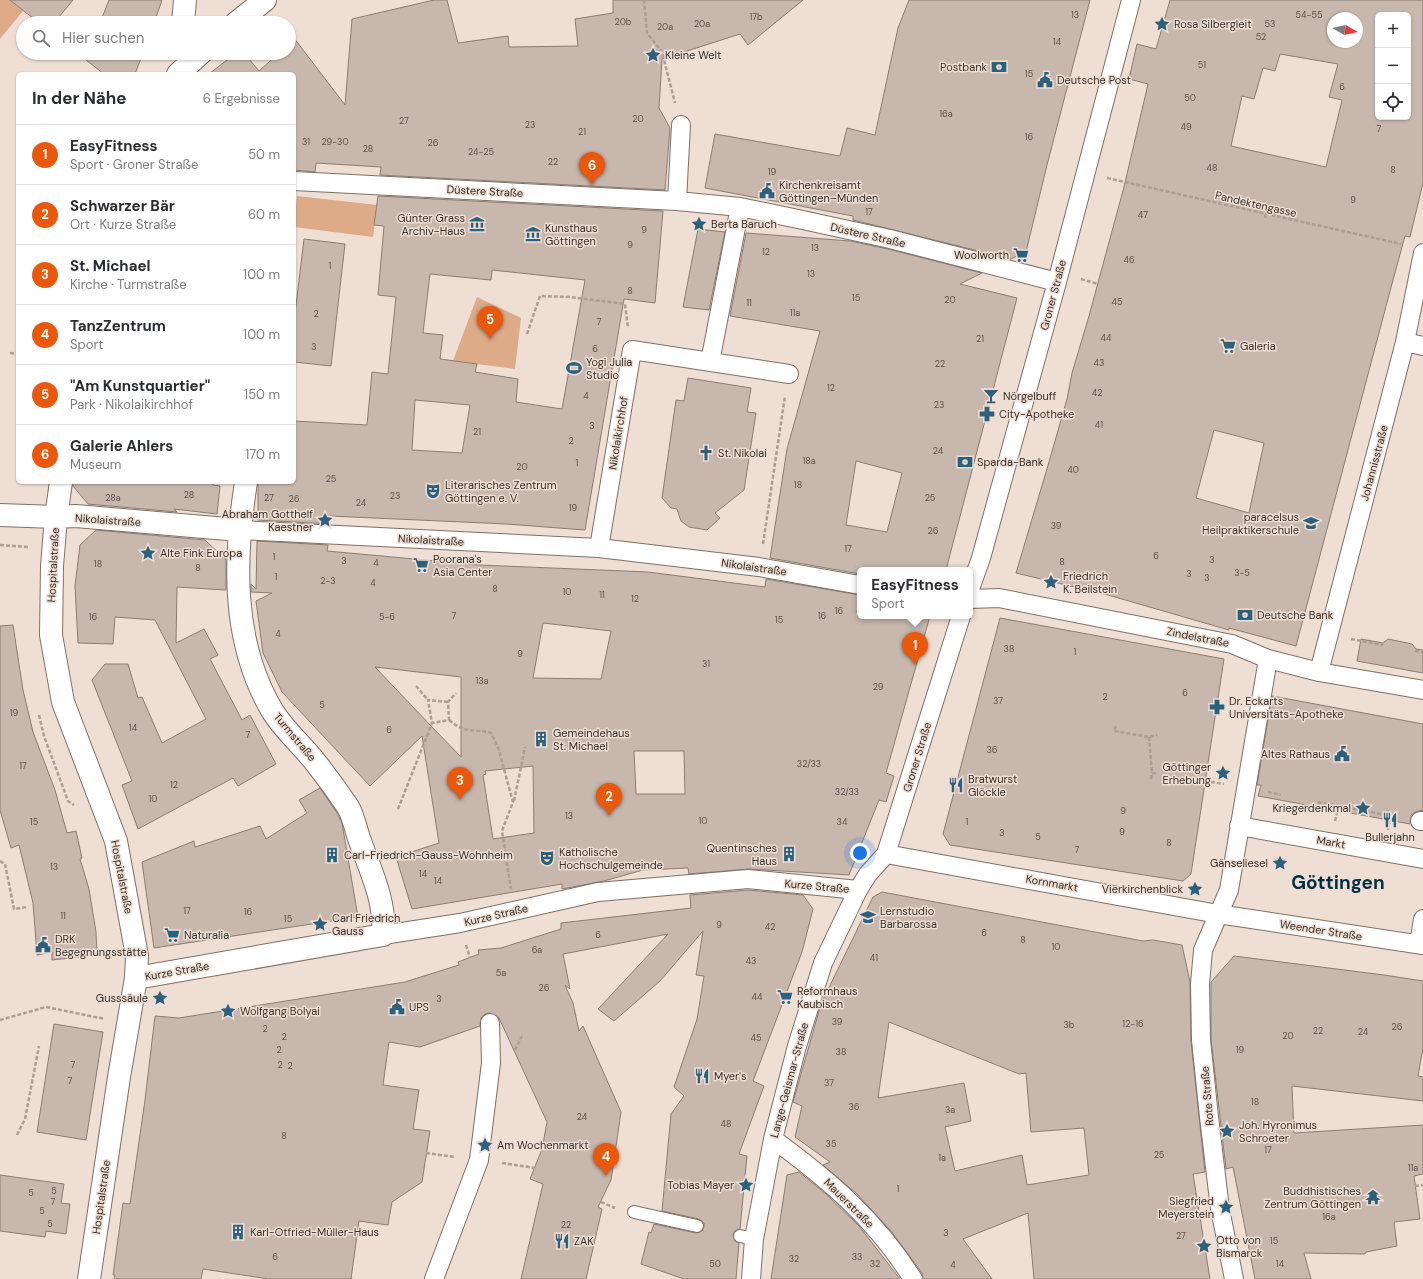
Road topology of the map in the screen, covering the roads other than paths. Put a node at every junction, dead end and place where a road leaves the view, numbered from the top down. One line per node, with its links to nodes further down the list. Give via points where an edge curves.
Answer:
1 (185, 0): 4 (street)
2 (265, 0): 5 (street)
3 (1131, 0): 15 (street, Groner Straße)
4 (184, 16)
5 (245, 16)
6 (179, 60): 8 (street)
7 (193, 60): 9 (street)
8 (178, 72)
9 (180, 72)
10 (681, 125): 12 (street)
11 (296, 181): 12 (street, Düstere Straße)
12 (677, 201): 13 (street, Düstere Straße)
13 (740, 207): 15 (street, Düstere Straße, via 890,239); 18 (street)
14 (1423, 253): 16 (street, Johannisstraße)
15 (1057, 282): 26 (street, Groner Straße)
16 (1405, 342): 17 (street); 31 (street, Johannisstraße)
17 (1423, 346)
18 (710, 362): 19 (street, Nikolaikirchhof); 25 (street, Nikolaikirchhof, via 632,350)
19 (789, 374)
20 (61, 484): 23 (street, Hospitalstraße)
21 (246, 484): 24 (street, Turmstraße)
22 (0, 515): 23 (street, Nikolaistraße)
23 (56, 518): 24 (street, Nikolaistraße, via 76,516); 41 (street, Hospitalstraße, via 52,566 53,649 63,702 116,841 137,956)
24 (239, 530): 25 (street, Nikolaistraße); 39 (street, Turmstraße, via 240,612 244,636 257,676 273,712 315,762 349,809 379,893 384,918)
25 (599, 548): 27 (street, Nikolaistraße, via 759,566)
26 (973, 581)
27 (857, 584)
28 (973, 598): 30 (street, Zindelstraße, via 999,598 1232,644)
29 (960, 619): 34 (street, Groner Straße)
30 (1268, 659): 31 (street, Zindelstraße); 33 (street)
31 (1318, 672): 32 (street, Zindelstraße)
32 (1423, 690)
33 (1239, 826): 35 (street, Markt); 37 (street, via 1229,890)
34 (886, 854): 36 (street, Groner Straße); 37 (street, Kornmarkt)
35 (1423, 859)
36 (858, 890): 39 (street, Kurze Straße, via 748,879 598,892 460,923); 43 (street, Lange-Geismar-Straße, via 823,963 797,1046)
37 (1218, 914): 40 (street, Weender Straße); 50 (street, Rote Straße, via 1203,950 1200,984 1201,1040 1220,1209)
38 (1423, 919): 40 (street)
39 (382, 935): 41 (street, Kurze Straße)
40 (1421, 945)
41 (136, 978): 46 (street, Hospitalstraße)
42 (490, 1023): 47 (street, via 492,1063 479,1160)
43 (773, 1139): 48 (street, Lange-Geismar-Straße, via 747,1238); 49 (street, Mauerstraße, via 842,1193 886,1241)
44 (634, 1212): 45 (lane)
45 (697, 1226)
46 (89, 1279)
47 (434, 1279)
48 (751, 1279)
49 (913, 1279)
50 (1234, 1279)

